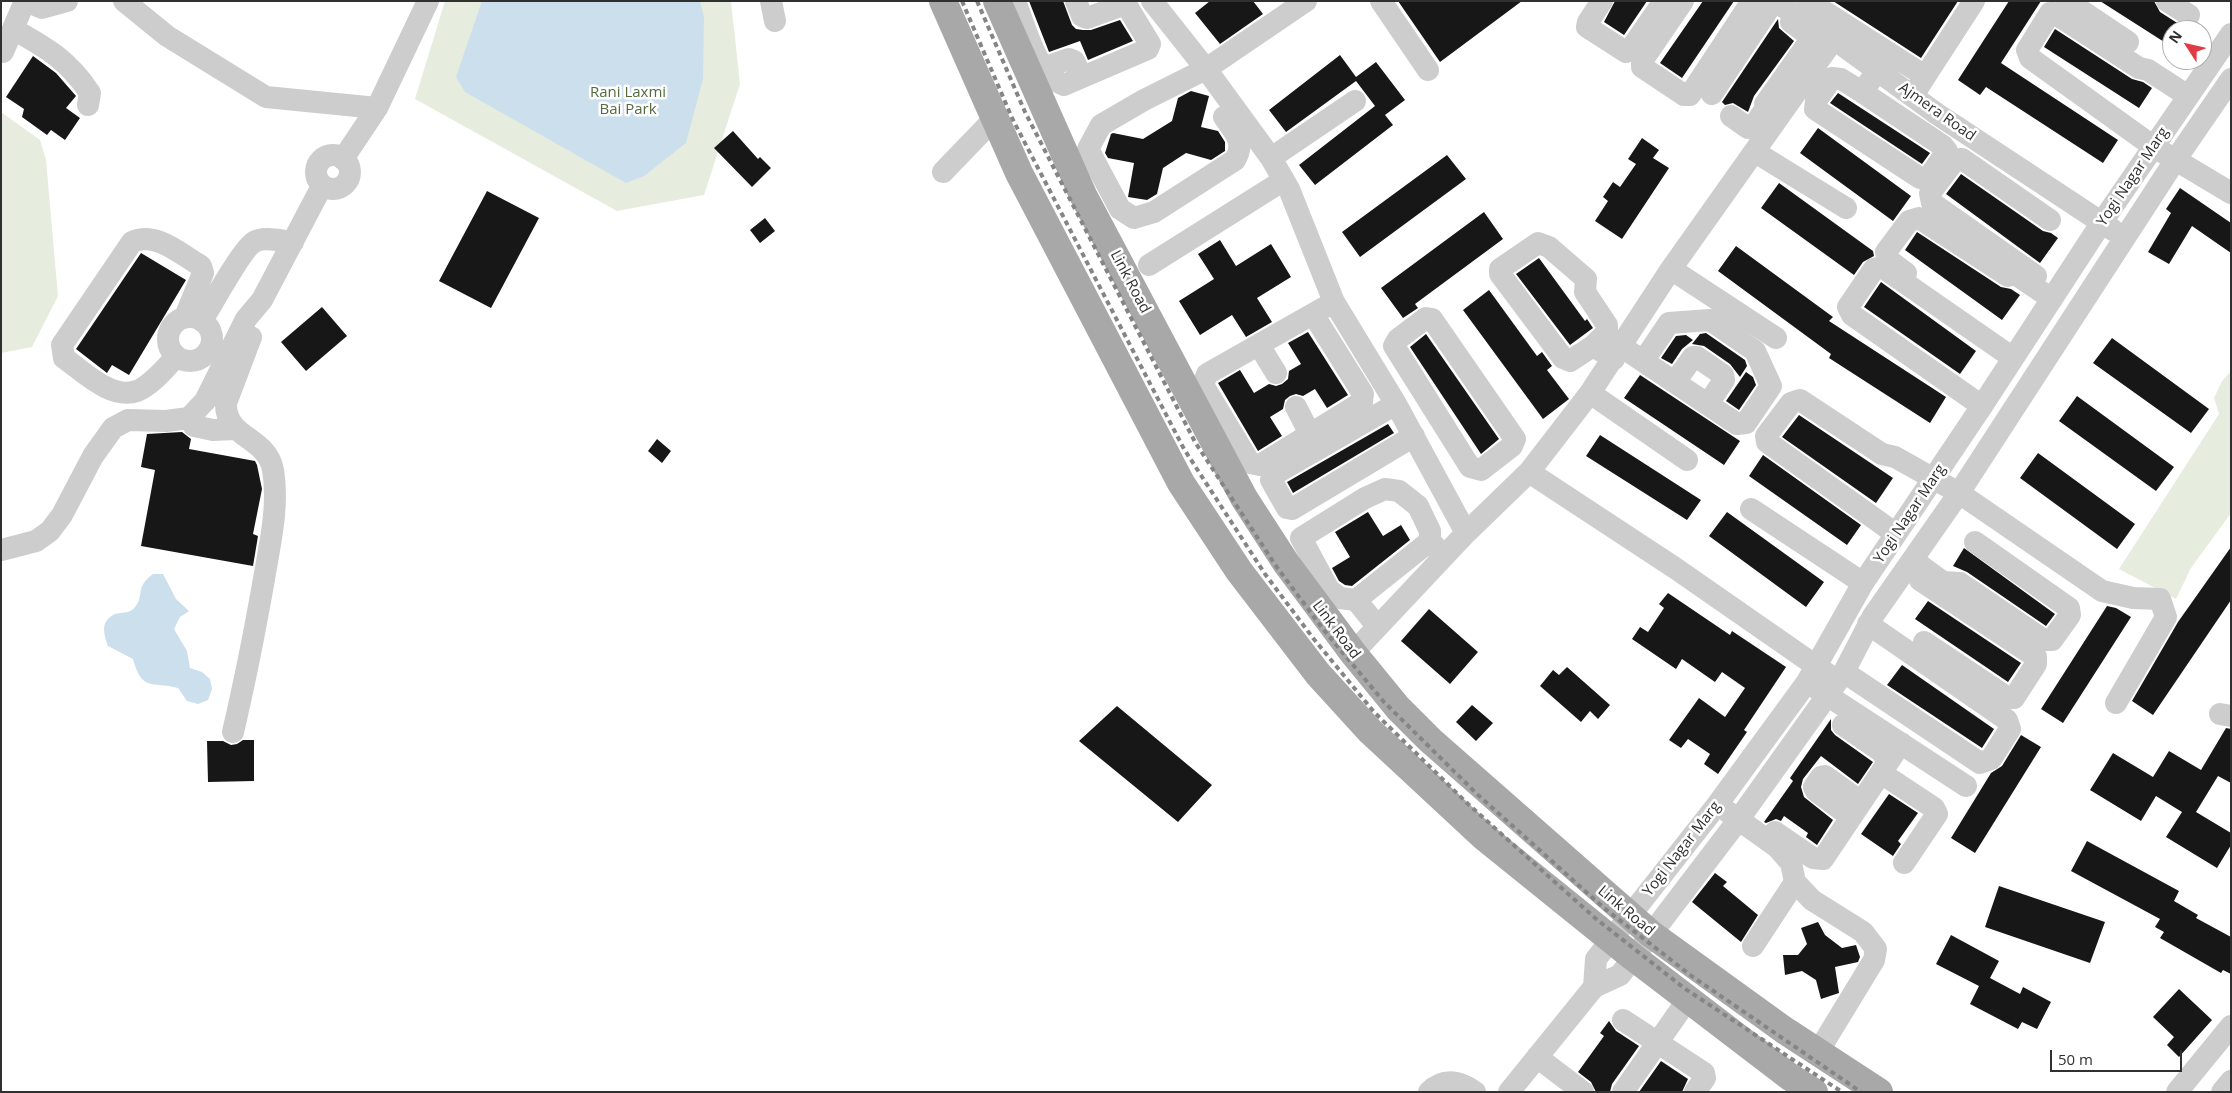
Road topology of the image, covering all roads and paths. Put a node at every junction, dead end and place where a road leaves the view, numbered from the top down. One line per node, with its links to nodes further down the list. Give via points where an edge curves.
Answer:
1 (26, 1): 2 (street, via 42,8); 22 (street)
2 (66, 1)
3 (124, 1): 39 (street, via 167,36 266,97)
4 (428, 1): 39 (street)
5 (943, 1): 42 (main road, Link Road)
6 (996, 1): 46 (main road, Link Road)
7 (1015, 1): 18 (street, via 1043,68 1054,82 1064,85 1148,49 1150,44)
8 (1076, 1): 18 (street, via 1082,16 1087,18)
9 (1152, 1): 29 (street)
10 (1381, 1): 27 (street)
11 (1602, 1): 12 (street, via 1587,26 1626,52)
12 (1664, 1)
13 (1683, 1): 19 (street, via 1642,61 1642,67 1684,95 1690,95)
14 (1808, 1): 30 (street)
15 (1974, 1): 30 (street)
16 (2067, 1): 32 (street)
17 (2167, 1): 21 (street)
18 (1125, 2)
19 (1758, 3): 23 (street, Ajmera Road); 26 (street, via 1812,37); 34 (street)
20 (1296, 4): 29 (street)
21 (2189, 15)
22 (13, 29): 25 (street); 38 (street, via 64,60 90,93)
23 (1834, 39): 26 (street); 28 (street, Ajmera Road)
24 (2228, 43): 32 (street, Yogi Nagar Marg)
25 (3, 52)
26 (1802, 69): 37 (street)
27 (1428, 70)
28 (1878, 70): 33 (street); 35 (street, Ajmera Road)
29 (1202, 72): 46 (street, via 1101,125); 47 (street); 55 (street, via 1240,142 1241,150 1235,160 1154,212 1134,218)
30 (1925, 76): 35 (street)
31 (2231, 79): 48 (street, Yogi Nagar Marg)
32 (2191, 91): 44 (street, Yogi Nagar Marg); 44 (street, via 2139,68 2050,13 2027,50 2030,58)
33 (1862, 92): 43 (street); 43 (street, via 1841,79 1832,78 1816,101 1815,109 1920,178 1929,177 1947,151)
34 (1712, 94)
35 (1912, 96): 40 (street, Ajmera Road)
36 (1355, 101): 47 (street)
37 (1778, 103): 41 (street, via 1765,104 1766,108 1753,127 1748,128); 45 (street)
38 (88, 105)
39 (377, 108): 59 (street, via 343,159 328,156 321,160 316,169 322,186)
40 (1937, 114): 43 (street); 49 (street, Ajmera Road)
41 (1731, 116)
42 (995, 118): 50 (street); 122 (main road, Link Road, via 1018,173 1163,450 1195,506 1239,571 1318,674 1370,730 1482,836)
43 (1925, 134)
44 (2154, 147): 48 (street); 57 (street, Yogi Nagar Marg)
45 (1755, 152): 54 (street); 61 (street)
46 (1078, 154): 55 (main road, Link Road)
47 (1271, 158): 51 (street)
48 (2176, 159): 53 (street); 58 (street, Yogi Nagar Marg)
49 (2014, 164): 52 (street); 57 (street, Ajmera Road)
50 (943, 172)
51 (1284, 180): 60 (street); 64 (street)
52 (2001, 186): 56 (street); 62 (street, via 1962,159 1955,160 1930,193 1932,203)
53 (2231, 193)
54 (1846, 208)
55 (1109, 216): 97 (main road, Link Road, via 1244,498)
56 (2050, 220)
57 (2102, 222): 58 (street, Ajmera Road); 62 (street, Yogi Nagar Marg)
58 (2124, 238): 91 (street, Yogi Nagar Marg)
59 (293, 242): 63 (street); 66 (street, via 254,242)
60 (1149, 265)
61 (1671, 269): 67 (street); 70 (street)
62 (2054, 295): 71 (street, Yogi Nagar Marg); 71 (street, via 2015,274 2008,276 1919,218 1909,221 1886,252 1890,261)
63 (262, 300): 83 (street, via 246,318 205,401); 84 (street, via 226,402 226,414)
64 (1334, 302): 65 (street); 79 (street)
65 (1313, 314): 68 (street); 77 (street)
66 (194, 319): 72 (street, via 176,322 169,330 167,341); 72 (street, via 211,332 209,351 194,362); 72 (street, via 203,273 201,266 154,238 142,238 132,242 62,345 64,358 107,388 122,392 137,391)
67 (1776, 338)
68 (1259, 345): 75 (street); 85 (street, via 1207,374 1203,385 1250,463 1260,465)
69 (1593, 346): 69 (street, via 1570,361 1563,358 1500,274 1500,269 1538,243 1549,247 1586,279 1585,292 1607,325 1607,332); 70 (street)
70 (1618, 353): 73 (street); 78 (street)
71 (2016, 354): 81 (street, Yogi Nagar Marg); 81 (street, via 1882,267 1874,269 1848,307 1852,315)
72 (176, 357)
73 (1644, 360): 76 (street); 80 (street, via 1669,323 1673,322 1710,320 1755,351 1771,386 1746,423 1737,424)
74 (1411, 372): 79 (street); 86 (street); 86 (street, via 1394,346 1398,339 1426,318 1432,319 1515,439 1512,446 1480,470 1470,467)
75 (1276, 373)
76 (1675, 382): 80 (street); 80 (street, via 1693,357 1698,357 1723,375 1724,380)
77 (1358, 386): 79 (street); 85 (street, via 1364,394 1362,402)
78 (1590, 393): 88 (street); 89 (street)
79 (1386, 394): 87 (street); 87 (street, via 1273,475 1271,480 1287,508 1292,509)
80 (1708, 404)
81 (1982, 406): 90 (street, Yogi Nagar Marg)
82 (1296, 407): 85 (street)
83 (189, 418): 84 (street, via 194,426 213,430); 99 (street, via 128,420 113,428 50,531 36,541)
84 (235, 429): 112 (street, via 262,447 270,457 274,518 250,658)
85 (1310, 434)
86 (1452, 438): 87 (street)
87 (1414, 445): 93 (street)
88 (1687, 460)
89 (1529, 472): 93 (street); 108 (street, via 1674,568)
90 (1933, 479): 91 (street); 94 (street, Yogi Nagar Marg); 94 (street, via 1895,457 1882,454 1800,400 1791,403 1766,436 1766,442)
91 (1959, 493): 95 (street); 101 (street, Yogi Nagar Marg)
92 (1751, 509): 102 (street)
93 (1466, 533): 98 (street)
94 (1896, 534): 102 (street, Yogi Nagar Marg)
95 (2024, 538): 100 (street); 110 (street, via 2102,591 2133,598 2160,599 2166,617)
96 (1975, 542): 100 (street)
97 (1291, 546): 98 (street, via 1385,488 1398,491 1418,506); 103 (street, via 1329,590 1340,598); 107 (main road, Link Road)
98 (1437, 548): 103 (street); 105 (street)
99 (1, 550)
100 (2006, 564): 101 (street, via 2069,608 2070,615 2052,640 2044,640 1960,583 1943,582)
101 (1909, 565): 104 (street, Yogi Nagar Marg); 106 (street, via 2036,657 2036,664 2014,698 2008,698)
102 (1864, 583): 108 (street, Yogi Nagar Marg)
103 (1356, 600): 105 (street)
104 (1868, 624): 109 (street, Yogi Nagar Marg); 109 (street, via 2007,720 2010,729 1991,759 1980,762)
105 (1378, 626): 107 (street)
106 (1924, 642)
107 (1353, 653): 120 (main road, Link Road, via 1398,708 1430,740)
108 (1812, 674): 109 (street); 116 (street, Yogi Nagar Marg)
109 (1836, 683): 113 (street); 117 (street, Yogi Nagar Marg)
110 (2116, 703)
111 (1843, 725): 114 (street, via 1882,752)
112 (233, 732)
113 (1901, 742): 114 (street); 115 (street)
114 (1884, 767): 117 (street, via 1823,859 1813,858); 118 (street, via 1937,814)
115 (1966, 786)
116 (1721, 800): 117 (street); 120 (street, Yogi Nagar Marg)
117 (1742, 815): 119 (street, via 1791,863); 121 (street, Yogi Nagar Marg)
118 (1904, 862)
119 (1795, 882): 123 (street); 130 (street, via 1812,900 1863,932 1876,949 1874,960)
120 (1630, 916): 121 (main road, Link Road); 122 (street, Yogi Nagar Marg)
121 (1651, 934): 124 (street, Yogi Nagar Marg); 130 (main road, Link Road)
122 (1610, 939): 124 (main road, Link Road); 125 (street, Yogi Nagar Marg, via 1596,959)
123 (1753, 946)
124 (1633, 957): 125 (street, Yogi Nagar Marg, via 1620,975); 126 (main road, Link Road)
125 (1594, 987): 131 (street)
126 (1688, 1000): 129 (street); 139 (main road, Link Road)
127 (1623, 1020): 129 (street)
128 (2231, 1026): 141 (street)
129 (1658, 1043): 137 (street); 138 (street, via 1704,1073 1705,1078)
130 (1818, 1052): 140 (main road, Link Road)
131 (1537, 1057): 135 (street); 136 (street)
132 (2231, 1081): 142 (street)
133 (1429, 1092): 134 (street, via 1446,1082 1458,1083)
134 (1475, 1092)
135 (1509, 1092)
136 (1584, 1092)
137 (1623, 1092)
138 (1695, 1092)
139 (1814, 1092)
140 (1879, 1092)
141 (2177, 1092)
142 (2222, 1092)

